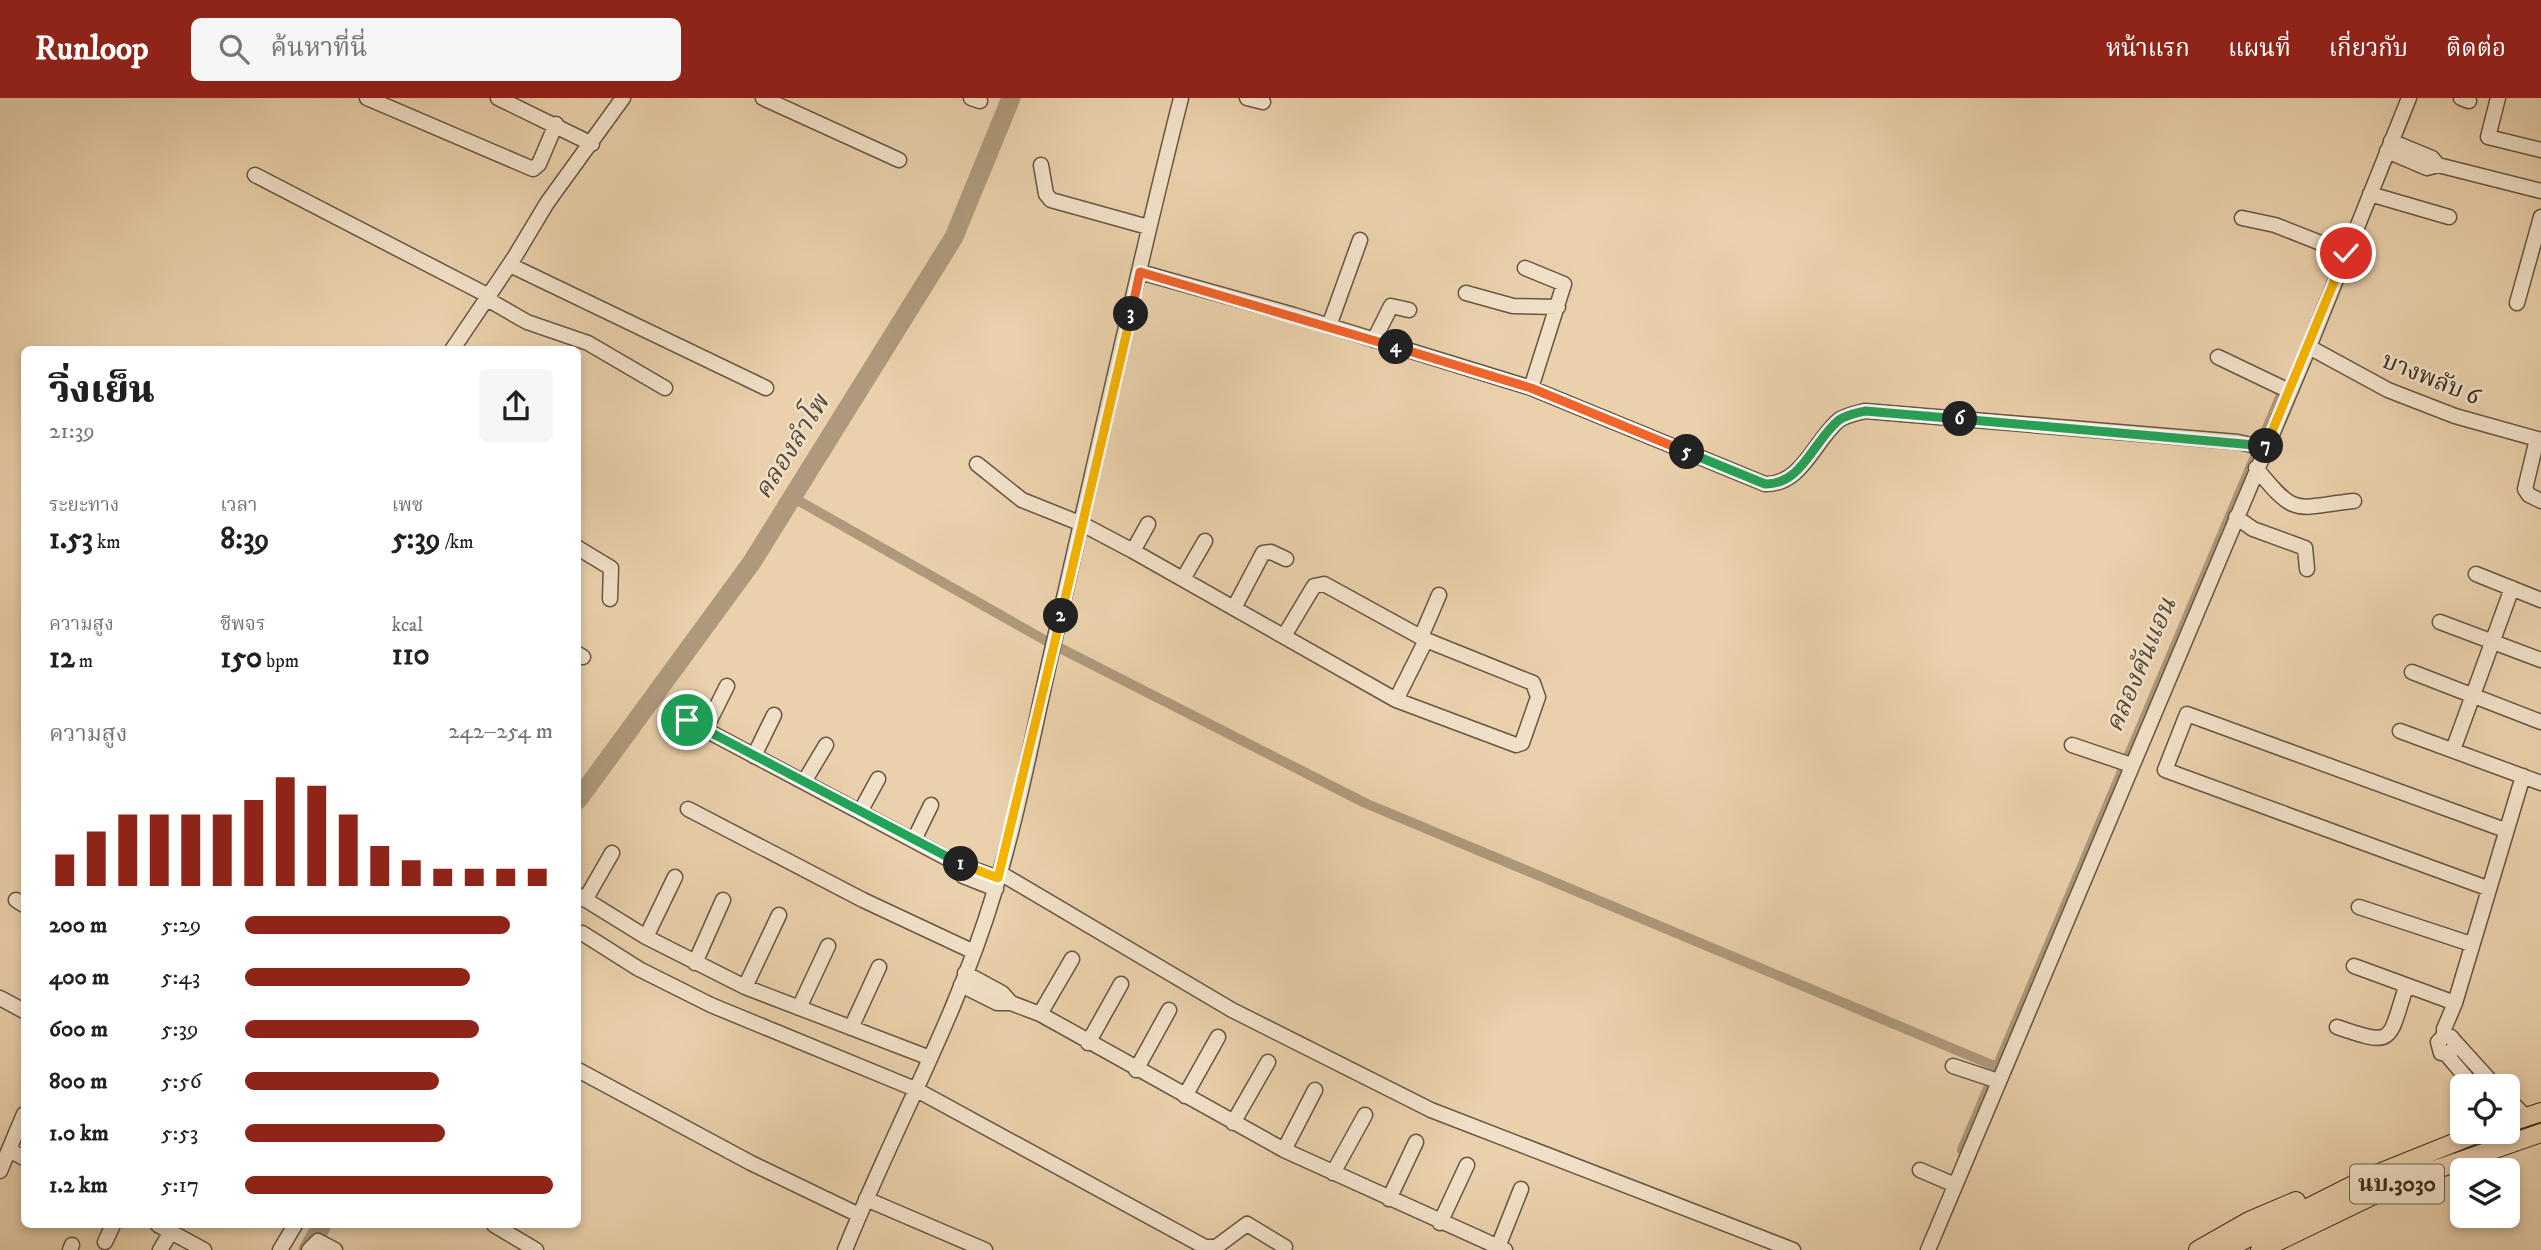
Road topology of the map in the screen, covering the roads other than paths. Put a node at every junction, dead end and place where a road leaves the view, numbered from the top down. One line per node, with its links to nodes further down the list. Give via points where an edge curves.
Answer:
1 (367, 98): 10 (street, via 533,169)
2 (498, 98): 10 (street)
3 (623, 98): 11 (street)
4 (763, 98): 14 (street)
5 (1181, 98): 22 (street)
6 (1247, 98): 9 (street)
7 (2409, 98): 12 (street)
8 (2498, 98): 13 (street, via 2488,137)
9 (1263, 102)
10 (556, 124): 11 (street)
11 (592, 144): 25 (street, via 547,203)
12 (2389, 146): 17 (street, via 2427,168 2438,165); 18 (street)
13 (2541, 150)
14 (899, 160)
15 (1041, 165): 22 (street, via 1051,200)
16 (256, 175): 29 (street)
17 (2541, 191)
18 (2370, 194): 19 (street); 24 (street)
19 (2449, 217)
20 (2541, 217): 30 (street)
21 (2242, 218): 24 (street, via 2275,225)
22 (1148, 227): 27 (street)
23 (1360, 240): 33 (street)
24 (2345, 252): 36 (street)
25 (510, 265): 29 (street); 39 (street)
26 (1525, 268): 31 (street, via 1564,284)
27 (1140, 272): 33 (street); 50 (street)
28 (1466, 293): 31 (street, via 1513,306)
29 (488, 297): 35 (street); 38 (street, via 527,322 587,343)
30 (2517, 303)
31 (1558, 307): 40 (street)
32 (1409, 310): 34 (street, via 1391,306)
33 (1329, 326): 34 (street)
34 (1374, 340): 40 (street)
35 (455, 346)
36 (2309, 347): 41 (street); 42 (street, บางพลับ 6, via 2388,390 2455,416)
37 (2218, 357): 41 (street)
38 (665, 388)
39 (766, 388)
40 (1531, 388): 43 (street, via 1765,484 1779,485 1791,478 1839,420 1865,411)
41 (2288, 390): 43 (street)
42 (2539, 440): 47 (street, via 2525,489)
43 (2263, 447): 45 (street)
44 (977, 464): 50 (street, via 1022,500)
45 (2256, 468): 46 (street, via 2292,506); 48 (street)
46 (2354, 501)
47 (2541, 501)
48 (2235, 517): 55 (street, via 2253,529 2305,548); 81 (street)
49 (1148, 523): 53 (street)
50 (1082, 524): 53 (street); 93 (street)
51 (1205, 541): 57 (street)
52 (581, 550): 60 (street, via 611,568)
53 (1133, 551): 57 (street)
54 (1286, 559): 62 (street, via 1263,553)
55 (2307, 569)
56 (2476, 574): 58 (street)
57 (1183, 579): 62 (street)
58 (2512, 589): 61 (street); 66 (street)
59 (1439, 595): 65 (street)
60 (610, 599)
61 (2541, 600)
62 (1234, 607): 64 (street)
63 (2440, 622): 66 (street)
64 (1284, 636): 65 (street, via 1318,584); 71 (street)
65 (1423, 638): 71 (street); 71 (street, via 1533,683 1538,697 1521,743 1510,744)
66 (2493, 642): 67 (street); 70 (street)
67 (2541, 660)
68 (2412, 672): 70 (street)
69 (727, 687): 75 (street)
70 (2474, 696): 74 (street); 79 (street)
71 (1396, 700)
72 (775, 716): 80 (street)
73 (687, 720): 75 (street)
74 (2541, 722)
75 (705, 730): 80 (street)
76 (2400, 730): 79 (street)
77 (826, 745): 84 (street)
78 (2072, 745): 81 (street)
79 (2454, 750): 82 (street)
80 (754, 756): 84 (street)
81 (2129, 764): 130 (street)
82 (2523, 776): 85 (street); 89 (street)
83 (877, 779): 88 (street)
84 (804, 782): 88 (street)
85 (2541, 783)
86 (932, 806): 90 (street)
87 (688, 809): 103 (street)
88 (860, 812): 90 (street)
89 (2505, 830): 94 (street); 94 (street, via 2187,714 2165,770)
90 (914, 840): 93 (street, via 954,862 963,876)
91 (612, 853): 95 (street)
92 (675, 877): 100 (street)
93 (998, 880): 103 (street); 168 (street, via 1232,1010 1430,1110)
94 (2487, 888): 101 (street)
95 (581, 897): 100 (street)
96 (723, 900): 105 (street)
97 (2359, 907): 101 (street)
98 (779, 915): 110 (street)
99 (582, 933): 131 (street, via 711,1004)
100 (646, 937): 105 (street)
101 (2471, 944): 113 (street)
102 (828, 946): 114 (street)
103 (974, 952): 108 (street)
104 (1072, 959): 117 (street)
105 (695, 963): 110 (street)
106 (2354, 966): 111 (street)
107 (879, 967): 119 (street)
108 (963, 979): 117 (street); 123 (street)
109 (1121, 984): 121 (street)
110 (745, 987): 114 (street)
111 (2406, 987): 113 (street); 118 (street, via 2392,1031 2385,1038 2376,1041)
112 (0, 998): 115 (street)
113 (2455, 1003): 122 (street, via 2444,1029)
114 (799, 1008): 119 (street)
115 (21, 1010)
116 (1169, 1010): 126 (street)
117 (1040, 1014): 121 (street)
118 (2337, 1027)
119 (850, 1028): 123 (street)
120 (1218, 1037): 133 (street)
121 (1088, 1043): 126 (street)
122 (2449, 1045): 128 (street); 129 (street)
123 (930, 1058): 131 (street)
124 (1268, 1062): 135 (street)
125 (1953, 1066): 130 (street)
126 (1136, 1070): 133 (street)
127 (581, 1072): 151 (street)
128 (2466, 1074)
129 (2481, 1074)
130 (1996, 1080): 146 (street)
131 (915, 1089): 149 (street); 158 (street, via 1205,1247 1216,1247 1247,1224)
132 (1315, 1090): 141 (street)
133 (1185, 1096): 135 (street)
134 (1365, 1115): 145 (street)
135 (1233, 1123): 141 (street)
136 (21, 1125): 140 (street)
137 (2541, 1133): 147 (main road, นบ.3030)
138 (1416, 1142): 150 (street)
139 (2457, 1144): 147 (main road, นบ.3030)
140 (15, 1147): 143 (street)
141 (1284, 1150): 145 (street)
142 (1467, 1165): 152 (street)
143 (0, 1171)
144 (1925, 1172): 146 (street)
145 (1333, 1173): 150 (street)
146 (1952, 1184): 169 (street)
147 (2374, 1185): 170 (main road, via 2277,1208); 171 (main road, นบ.3030); 172 (main road, นบ.3030); 173 (main road)
148 (1521, 1189): 159 (street)
149 (866, 1199): 151 (street); 167 (street)
150 (1389, 1199): 152 (street)
151 (859, 1215): 166 (street)
152 (1440, 1223): 159 (street)
153 (112, 1228): 157 (street)
154 (164, 1228): 160 (street); 161 (street)
155 (293, 1228): 162 (street)
156 (499, 1228): 165 (street)
157 (105, 1242)
158 (1285, 1247)
159 (1502, 1249)
160 (159, 1250)
161 (204, 1250)
162 (280, 1250)
163 (309, 1250): 164 (street, via 318,1241)
164 (335, 1250)
165 (536, 1250)
166 (845, 1250)
167 (985, 1250)
168 (1793, 1250)
169 (1928, 1250)
170 (2198, 1250)
171 (2224, 1250)
172 (2260, 1250)
173 (2283, 1250)

